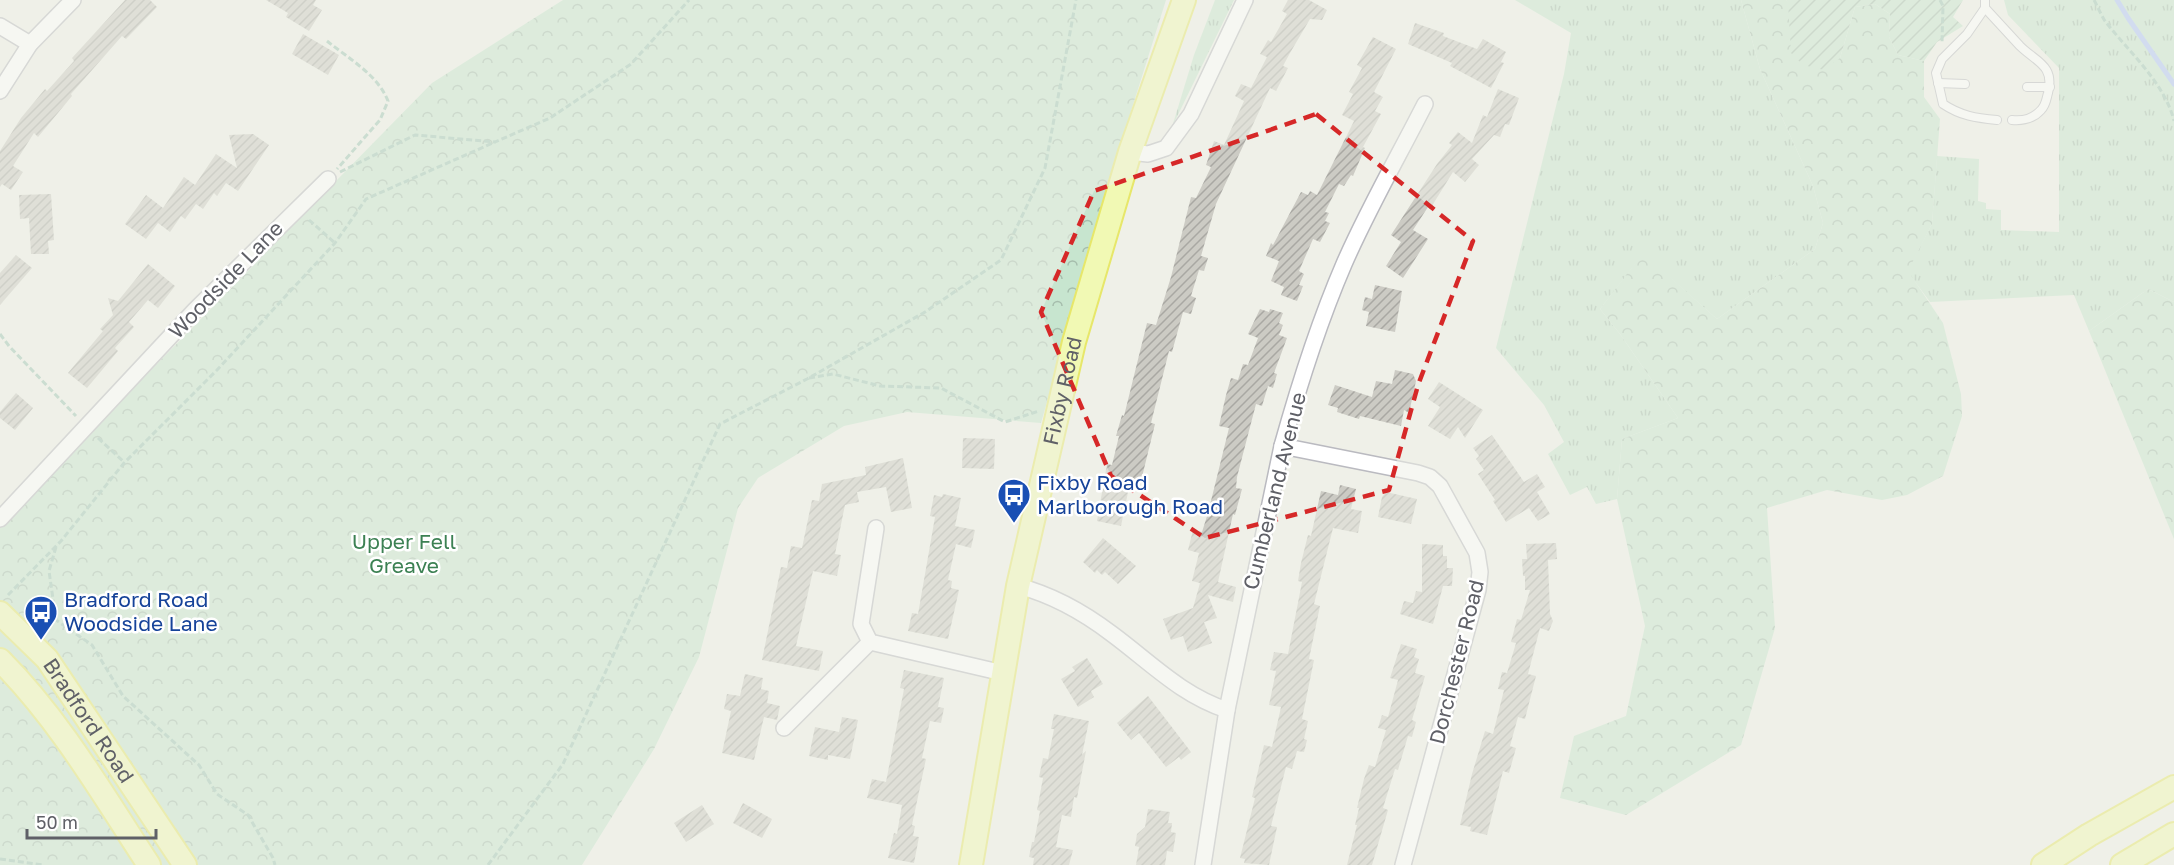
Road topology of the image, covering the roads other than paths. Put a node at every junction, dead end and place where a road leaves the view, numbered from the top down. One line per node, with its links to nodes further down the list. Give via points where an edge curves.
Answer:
1 (73, 0): 6 (street)
2 (1184, 0): 15 (main road, Fixby Road)
3 (1245, 0): 15 (street, via 1191,114 1166,148 1148,154)
4 (1985, 4): 7 (lane, via 1967,34 1942,59 1936,73); 10 (lane, via 2024,49 2041,61 2048,73)
5 (0, 26): 6 (street)
6 (30, 44): 11 (street)
7 (1938, 83): 8 (lane); 13 (lane, via 1943,104 1958,114)
8 (1965, 84)
9 (2027, 87): 10 (lane)
10 (2049, 87): 14 (lane, via 2045,106 2035,116)
11 (0, 91)
12 (1425, 104): 17 (street, Cumberland Avenue, via 1345,262)
13 (1997, 120)
14 (2012, 120)
15 (1130, 152): 20 (main road, Fixby Road, via 1074,342)
16 (328, 179): 18 (street, Woodside Lane, via 195,310)
17 (1282, 446): 25 (street, Cumberland Avenue); 33 (street, Dorchester Road, via 1431,477 1440,486 1477,553 1478,590)
18 (0, 519)
19 (876, 528): 22 (street, via 861,624)
20 (1018, 586): 24 (main road, Fixby Road); 25 (street, via 1077,610 1185,691)
21 (4, 604): 30 (main road, Bradford Road, via 47,658)
22 (870, 642): 24 (street); 26 (street)
23 (0, 660): 29 (main road, Bradford Road, via 68,742)
24 (1003, 673): 31 (main road, Fixby Road)
25 (1227, 710): 32 (street, Cumberland Avenue)
26 (784, 728)
27 (2174, 787): 34 (main road)
28 (2174, 834): 35 (main road)
29 (149, 865)
30 (185, 865)
31 (971, 865)
32 (1203, 865)
33 (1403, 865)
34 (2043, 865)
35 (2122, 865)

